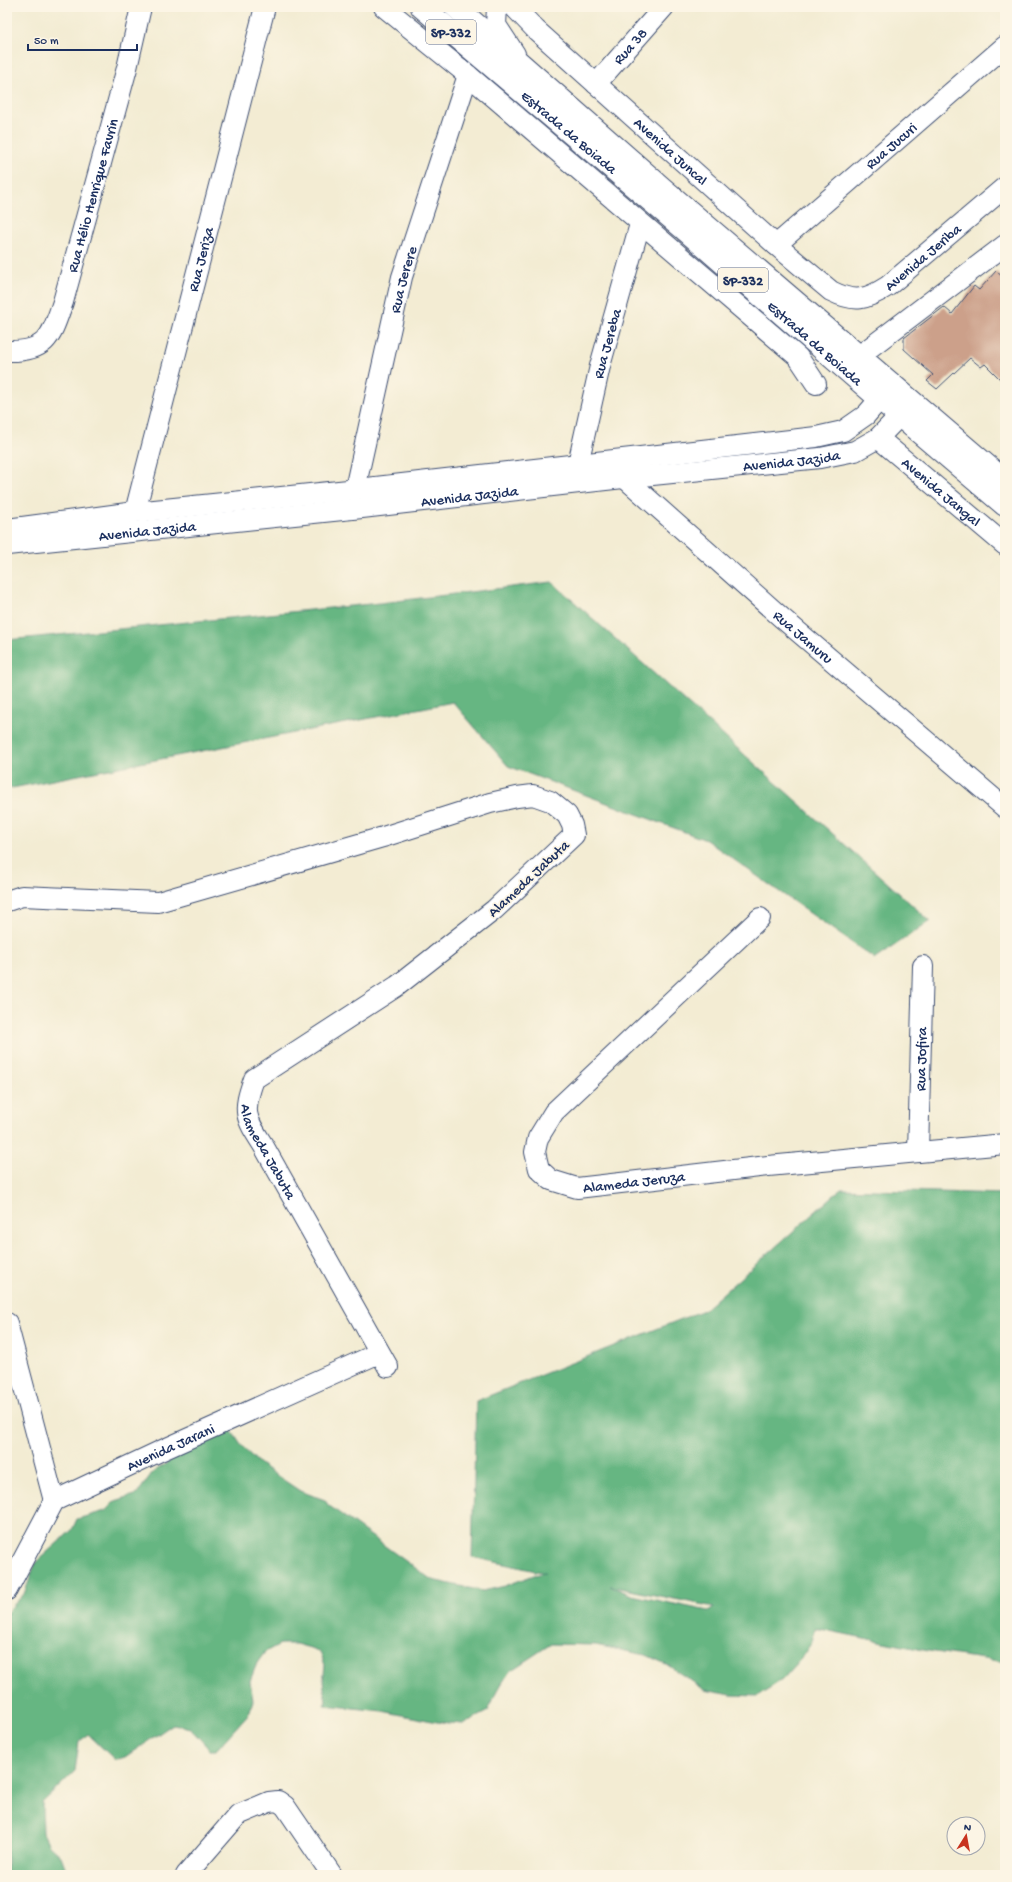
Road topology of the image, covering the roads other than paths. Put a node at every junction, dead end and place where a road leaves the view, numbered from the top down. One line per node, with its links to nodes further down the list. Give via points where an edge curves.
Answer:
1 (141, 7): 19 (street, Rua Hélio Henrique Favrin, via 127,68 65,295 52,331 44,342 32,349)
2 (265, 7): 32 (street, Rua Jeriza)
3 (384, 7): 12 (street)
4 (422, 7): 10 (main road, SP-332)
5 (497, 7): 11 (street, via 496,25)
6 (514, 7): 13 (street, Avenida Juncal)
7 (664, 7): 13 (street, Rua 38)
8 (462, 9): 10 (main road, via 461,32); 11 (main road, SP-332)
9 (1005, 46): 16 (street, Rua Jucuri)
10 (480, 57): 22 (main road, Estrada da Boiada / SP-332, via 682,227)
11 (519, 61): 20 (main road, Estrada da Boiada / SP-332, via 662,188)
12 (468, 75): 15 (street); 29 (street, Rua Jerere, via 402,277)
13 (596, 84): 16 (street, Avenida Juncal)
14 (1005, 187): 18 (street, Avenida Jeriba, via 873,296 857,300)
15 (640, 224): 21 (street, via 798,357); 26 (street, Rua Jereba, via 600,366)
16 (776, 245): 18 (street, Avenida Juncal)
17 (1005, 245): 20 (street)
18 (831, 291)
19 (7, 351)
20 (859, 356): 22 (main road, Estrada da Boiada / SP-332)
21 (816, 384)
22 (886, 392): 23 (main road, Estrada da Boiada / SP-332); 25 (street, Avenida Jazida, via 866,415 842,431 816,437)
23 (906, 410): 24 (street, Avenida Jazida); 28 (main road, Estrada da Boiada / SP-332); 30 (main road, Estrada da Boiada / SP-332)
24 (878, 438): 27 (street, Avenida Jazida, via 854,451 820,458); 36 (street, Avenida Jangal)
25 (607, 460): 26 (street, Avenida Jazida); 27 (street, Rua Jamuru)
26 (578, 464): 29 (street, Avenida Jazida)
27 (623, 478): 31 (street, Avenida Jazida); 37 (street, Rua Jamuru, via 782,618)
28 (1005, 481)
29 (355, 489): 31 (street, via 361,490 366,497 365,505); 32 (street, Avenida Jazida)
30 (1005, 505)
31 (356, 509): 34 (street, Avenida Jazida)
32 (136, 512): 33 (street, Avenida Jazida); 34 (street, Rua Jeriza, via 128,514 124,523 125,527)
33 (7, 529)
34 (136, 532): 35 (street, Avenida Jazida)
35 (7, 545)
36 (1005, 545)
37 (1005, 808)
38 (7, 900): 44 (street, Alameda Jabuta, via 22,896 158,902 517,797 532,795 550,801 567,815 574,835 494,910 397,986 254,1080 251,1088 246,1103 249,1123)
39 (760, 918): 42 (street, Alameda Jeruza, via 554,1112 538,1138 535,1152 539,1169 551,1180 577,1188)
40 (923, 966): 42 (street, Rua Jofira)
41 (1005, 1144): 42 (street, Alameda Jeruza)
42 (918, 1152)
43 (7, 1323): 45 (street)
44 (384, 1360): 45 (street, Avenida Jarani, via 158,1452)
45 (54, 1501): 46 (street)
46 (7, 1590)
47 (186, 1875): 48 (street, via 238,1815 262,1804 278,1801 285,1806)
48 (332, 1875)

